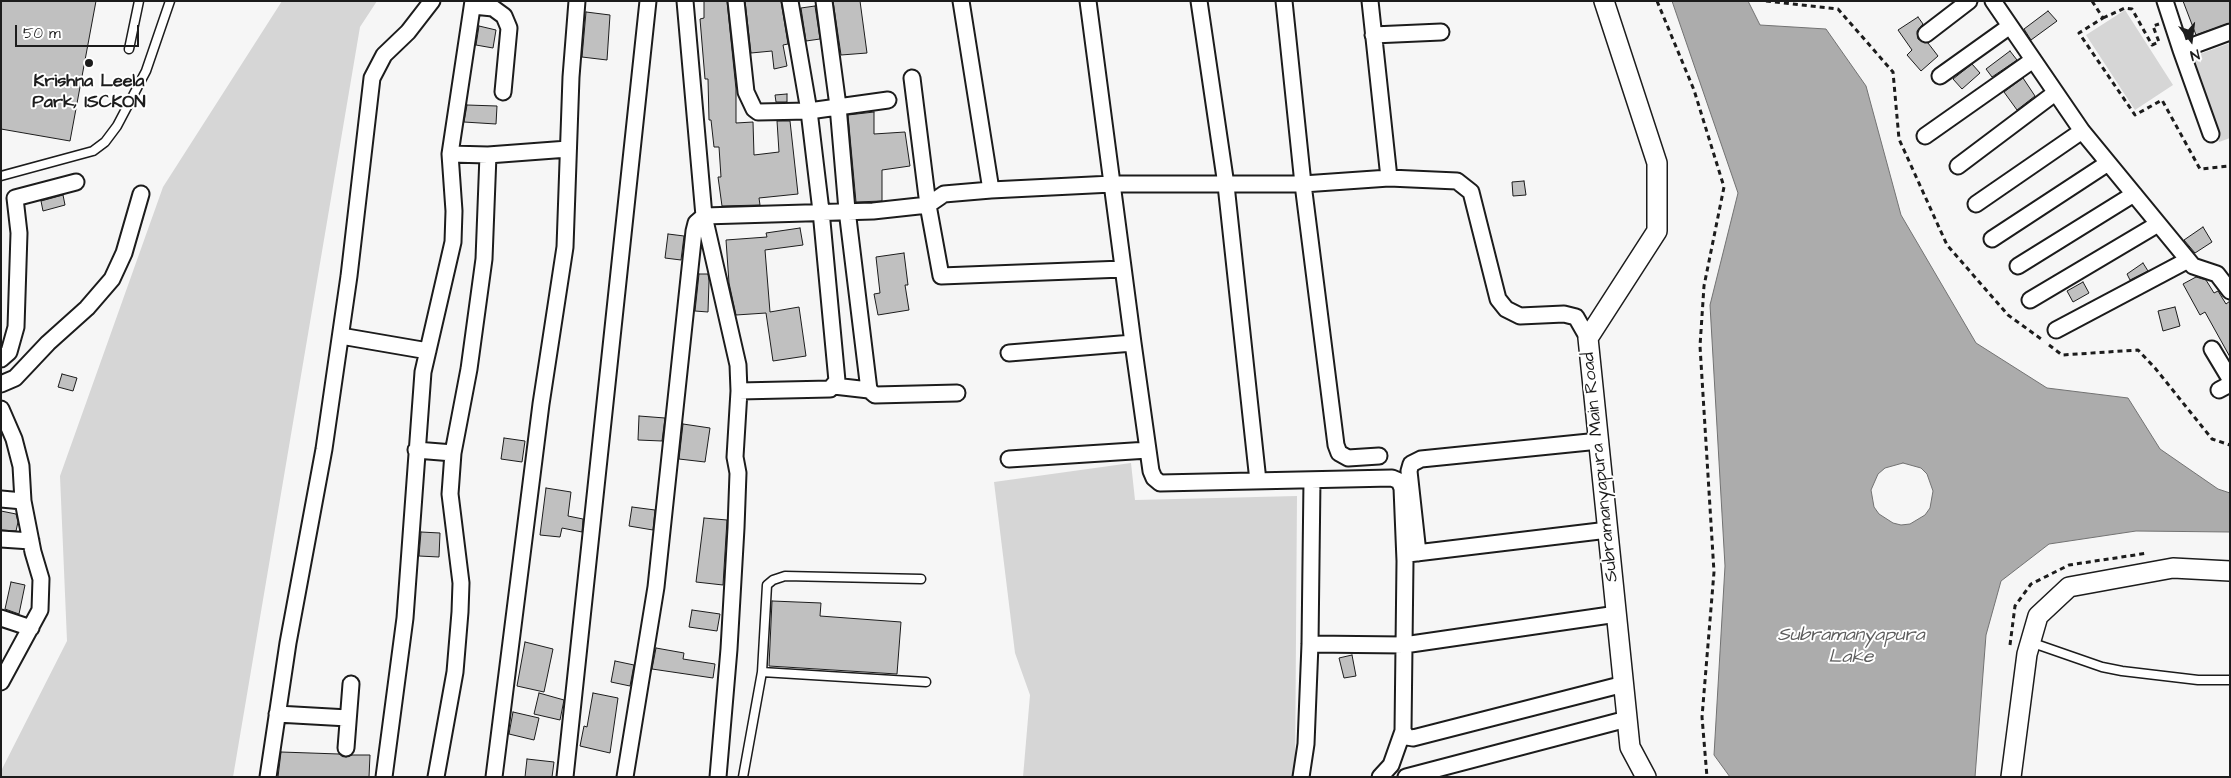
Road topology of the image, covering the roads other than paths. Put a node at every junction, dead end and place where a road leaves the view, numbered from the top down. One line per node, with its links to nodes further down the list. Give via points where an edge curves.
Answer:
1 (139, 1): 25 (lane)
2 (170, 1): 43 (lane, via 146,71 105,142 93,151)
3 (432, 1): 65 (street, via 408,32 384,55 372,78)
4 (577, 1): 38 (street)
5 (648, 1): 116 (street)
6 (686, 1): 56 (street)
7 (736, 1): 34 (street, via 746,92 754,109 758,112)
8 (790, 1): 34 (street)
9 (824, 1): 33 (street)
10 (961, 1): 49 (street)
11 (1088, 1): 46 (street)
12 (1199, 1): 48 (street)
13 (1284, 1): 47 (street)
14 (1370, 1): 24 (street)
15 (1604, 1): 66 (street, Subramanyapura Main Road, via 1657,163 1656,232)
16 (1969, 1): 23 (street)
17 (1993, 1): 20 (street)
18 (2165, 1): 26 (street)
19 (473, 4): 30 (street, via 492,8 504,16 508,28); 39 (street)
20 (2010, 26): 27 (street); 28 (street)
21 (1441, 32): 24 (street)
22 (2230, 32): 26 (street)
23 (1926, 34)
24 (1373, 35): 44 (street)
25 (129, 49)
26 (2181, 50): 36 (street)
27 (2033, 60): 31 (street); 37 (street)
28 (1940, 76)
29 (912, 78): 53 (street)
30 (503, 92)
31 (2055, 93): 35 (street); 42 (street)
32 (888, 100): 33 (street)
33 (838, 106): 34 (street); 54 (street)
34 (809, 111): 55 (street)
35 (2082, 131): 41 (street); 52 (street)
36 (2211, 134)
37 (1925, 136)
38 (568, 149): 40 (street); 115 (street, via 564,247)
39 (450, 154): 40 (street); 69 (street, via 453,242)
40 (488, 155): 82 (street, via 484,259 469,369)
41 (2108, 163): 51 (street); 58 (street)
42 (1958, 166)
43 (1, 176)
44 (1389, 178): 47 (street); 66 (street, via 1457,181 1471,192 1498,298 1506,309 1520,316 1564,314 1576,317)
45 (76, 182): 71 (street, via 15,198 19,233 16,327 9,352)
46 (1112, 184): 48 (street); 49 (street); 61 (street)
47 (1302, 184): 48 (street); 83 (street, via 1336,445 1339,453 1348,458)
48 (1226, 185): 86 (street)
49 (991, 190): 53 (street, via 944,194)
50 (141, 194): 73 (street, via 124,254 112,279 15,378)
51 (2134, 194): 57 (street); 60 (street)
52 (1976, 204)
53 (928, 205): 54 (street, via 873,211); 61 (street, via 941,276)
54 (847, 210): 55 (street); 75 (street)
55 (821, 212): 56 (street); 74 (street, via 837,381)
56 (704, 216): 76 (street, via 738,365); 117 (street, via 696,223 694,231 656,587)
57 (2158, 224): 59 (street); 63 (street)
58 (1992, 239)
59 (2188, 260): 62 (street, via 2193,266 2217,274); 64 (street)
60 (2018, 266)
61 (1123, 269): 67 (street)
62 (2230, 291)
63 (2030, 300)
64 (2056, 330)
65 (341, 336): 69 (street); 107 (street)
66 (1588, 338): 79 (street, Subramanyapura Main Road)
67 (1133, 343): 70 (street); 81 (street)
68 (2212, 349): 72 (street)
69 (428, 351): 80 (street)
70 (1009, 354)
71 (1, 359)
72 (2230, 379)
73 (1, 384)
74 (834, 386): 75 (street); 76 (street, via 830,390)
75 (869, 390): 77 (street, via 875,395)
76 (739, 391): 118 (street, via 734,457 738,482 730,630)
77 (957, 393)
78 (1, 409): 88 (street, via 21,466)
79 (1599, 441): 89 (street, Subramanyapura Main Road); 92 (street, via 1420,459 1411,464)
80 (416, 450): 82 (street); 113 (street, via 405,618)
81 (1148, 450): 84 (street); 86 (street, via 1151,471 1160,483)
82 (452, 453): 114 (street, via 450,494 460,574 460,612 455,672)
83 (1379, 456)
84 (1009, 460)
85 (1312, 480): 86 (street); 92 (street, via 1392,478 1399,481); 99 (street)
86 (1258, 481)
87 (1, 498): 88 (street)
88 (23, 501): 91 (street)
89 (1608, 530): 92 (street); 95 (street, Subramanyapura Main Road)
90 (1, 539): 91 (street)
91 (31, 540): 97 (street, via 41,579 40,610)
92 (1412, 554): 100 (street)
93 (2230, 571): 98 (street, via 2173,568 2069,587 2038,616)
94 (921, 578): 101 (lane, via 785,576 772,580 767,586)
95 (1617, 614): 100 (street); 106 (street, Subramanyapura Main Road)
96 (1, 618): 97 (street)
97 (31, 628): 103 (street)
98 (2030, 642): 102 (lane, via 2122,672); 124 (street)
99 (1310, 644): 100 (street); 120 (street, via 1306,744)
100 (1404, 645): 110 (street)
101 (762, 672): 104 (lane); 119 (lane)
102 (2230, 680)
103 (1, 682)
104 (926, 682)
105 (350, 684): 108 (street)
106 (1624, 684): 109 (street, Subramanyapura Main Road); 110 (street, via 1414,738 1407,737)
107 (277, 714): 108 (street); 112 (street)
108 (348, 718): 111 (street)
109 (1627, 719): 122 (street); 123 (street, Subramanyapura Main Road, via 1630,747)
110 (1403, 731): 121 (street, via 1390,764)
111 (346, 748)
112 (268, 777)
113 (384, 777)
114 (436, 777)
115 (494, 777)
116 (565, 777)
117 (625, 777)
118 (718, 777)
119 (743, 777)
120 (1301, 777)
121 (1380, 777)
122 (1406, 777)
123 (1646, 777)
124 (2011, 777)

